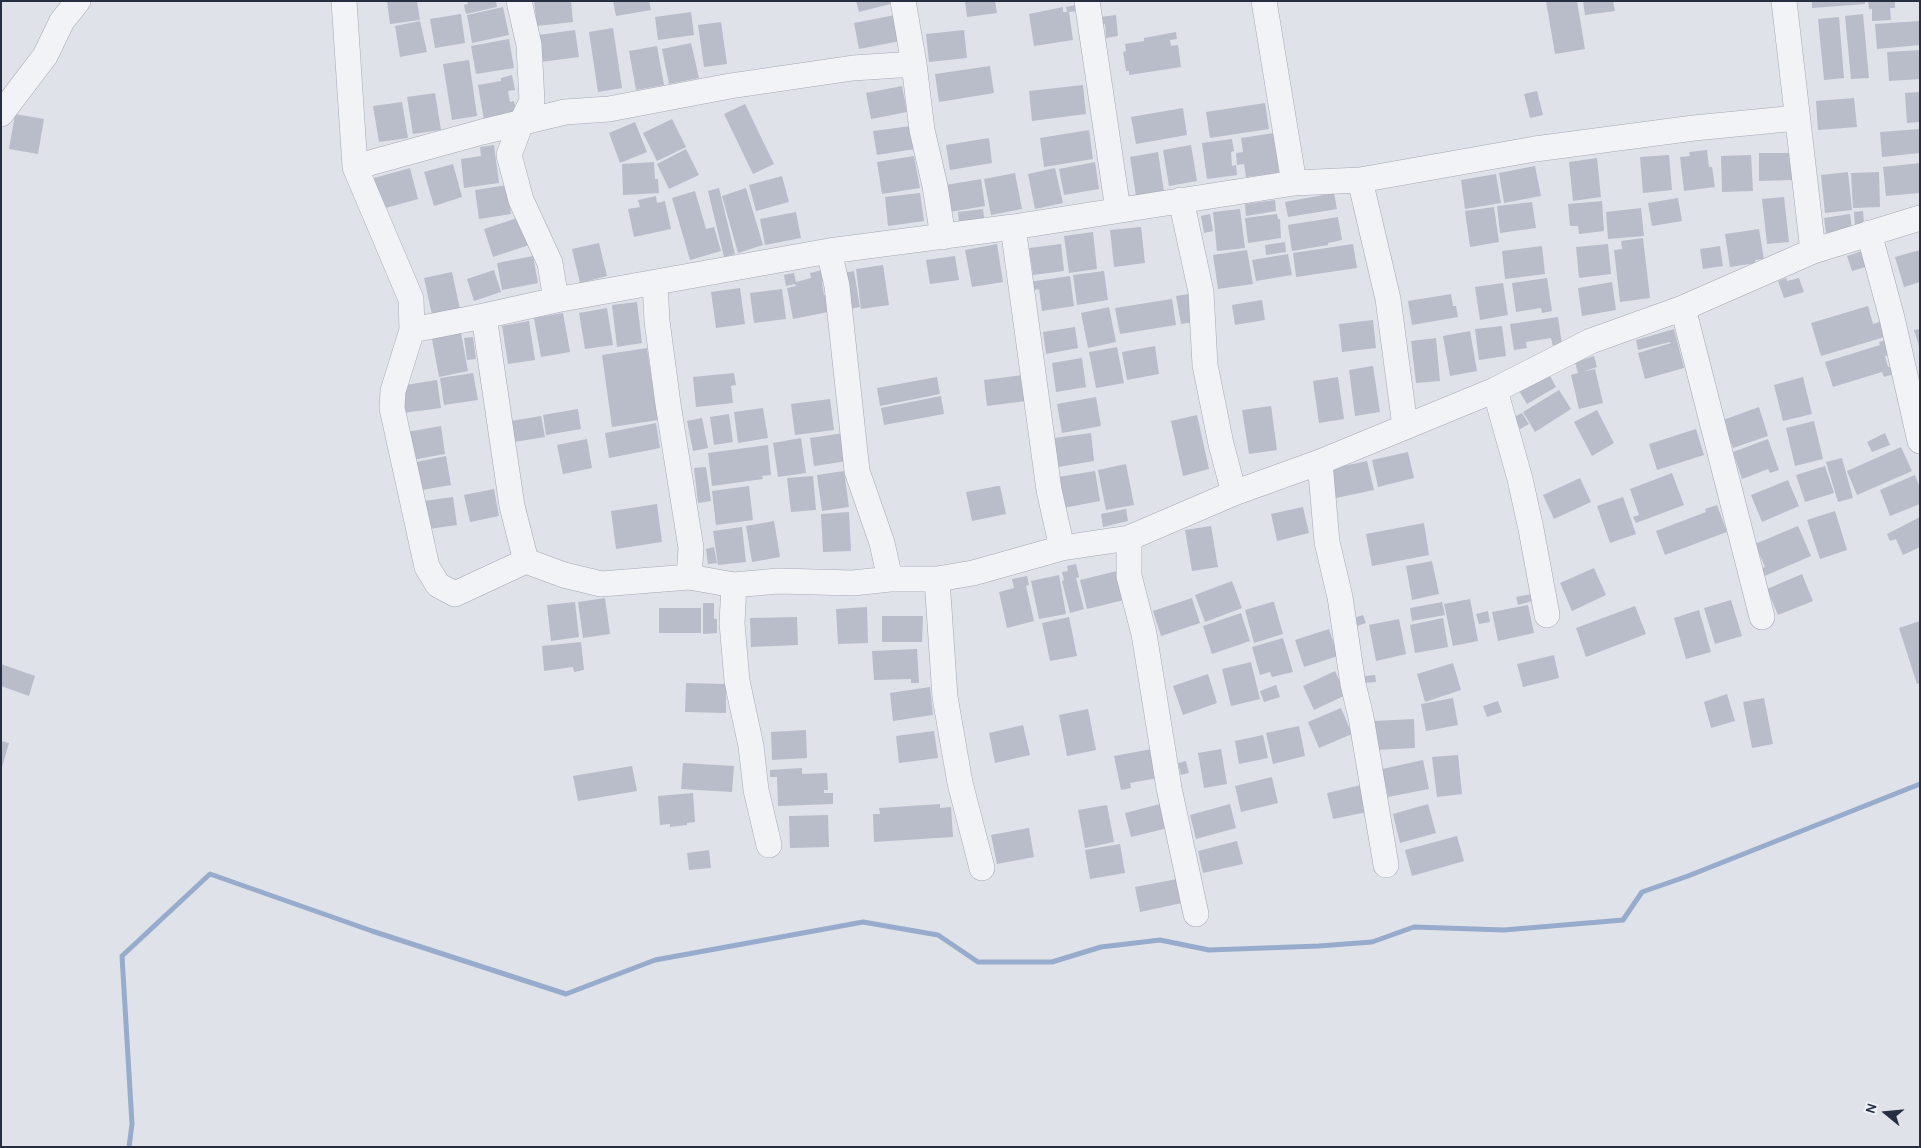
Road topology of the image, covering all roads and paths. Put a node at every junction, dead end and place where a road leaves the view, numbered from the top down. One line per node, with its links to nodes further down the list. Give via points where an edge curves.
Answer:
1 (78, 1): 9 (street, via 62,22 45,56)
2 (344, 1): 12 (street)
3 (519, 1): 11 (street, via 529,44 532,102)
4 (903, 1): 8 (street)
5 (1087, 1): 16 (street)
6 (1264, 1): 14 (street)
7 (1784, 1): 10 (street)
8 (914, 64): 11 (street, via 853,68 730,86 609,109 565,112); 20 (street, via 922,130)
9 (1, 114)
10 (1796, 118): 13 (street, via 1535,149); 22 (street)
11 (521, 123): 12 (street); 24 (street, via 509,155 520,200 550,263)
12 (355, 167): 27 (street, via 411,299)
13 (1360, 180): 14 (street); 29 (street, via 1388,299)
14 (1294, 183): 15 (street)
15 (1181, 200): 16 (street); 32 (street, via 1201,292 1205,365)
16 (1118, 210): 18 (street)
17 (1920, 218): 19 (street)
18 (1013, 227): 20 (street); 34 (street, via 1049,490)
19 (1869, 233): 22 (street); 30 (street)
20 (943, 237): 21 (street)
21 (829, 251): 23 (street); 37 (street, via 838,286 857,471 882,543)
22 (1813, 251): 25 (street)
23 (655, 283): 24 (street); 36 (street, via 663,367 691,548)
24 (556, 300): 26 (street)
25 (1683, 308): 28 (street, via 1591,341); 41 (street)
26 (484, 316): 27 (street); 35 (street, via 512,506)
27 (412, 330): 35 (street, via 393,391 392,408 427,567 438,585 455,594)
28 (1495, 390): 29 (street); 40 (street, via 1520,479)
29 (1405, 426): 31 (street)
30 (1920, 440)
31 (1320, 462): 32 (street); 43 (street, via 1327,542 1340,597)
32 (1234, 493): 33 (street)
33 (1130, 538): 34 (street); 45 (street, via 1129,576 1144,634 1169,788)
34 (1062, 548): 38 (street, via 973,573)
35 (526, 561): 36 (street, via 601,584)
36 (690, 577): 39 (street)
37 (890, 579): 38 (street); 39 (street, via 853,583 778,581)
38 (936, 579): 44 (street, via 945,697 960,783)
39 (734, 585): 42 (street, via 732,623 737,681)
40 (1546, 615)
41 (1762, 617)
42 (769, 845)
43 (1386, 865)
44 (982, 868)
45 (1196, 914)

